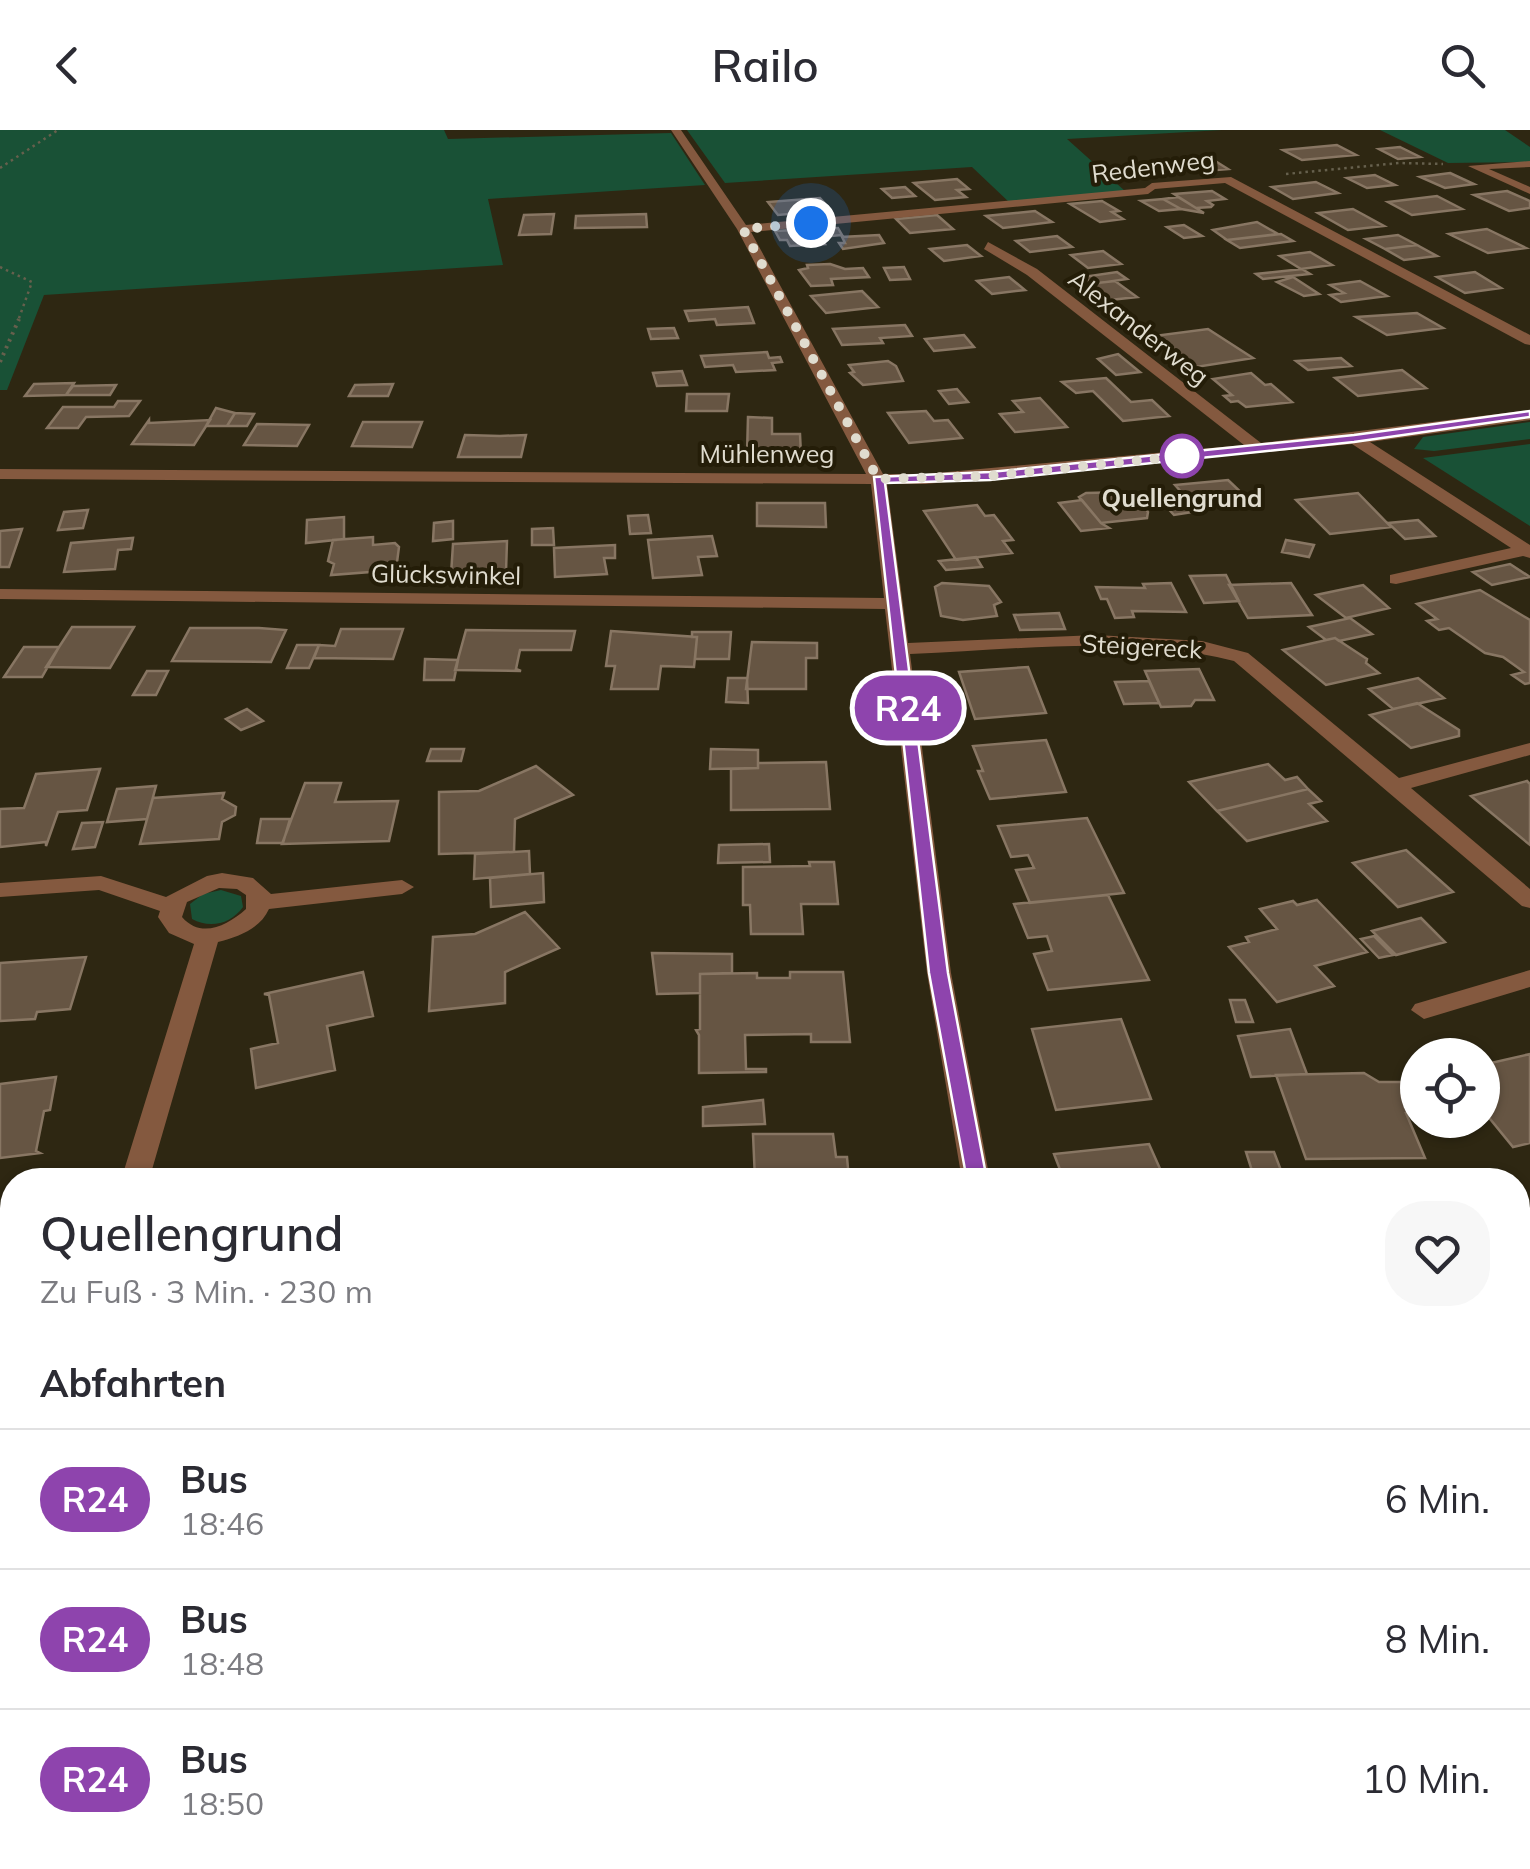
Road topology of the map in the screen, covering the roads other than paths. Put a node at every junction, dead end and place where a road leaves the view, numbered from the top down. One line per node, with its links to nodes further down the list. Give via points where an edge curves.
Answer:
1 (676, 130): 4 (street)
2 (1530, 164): 3 (street, via 1474,166)
3 (1530, 191)
4 (743, 229): 6 (street, Redenweg, via 1227,179); 11 (street)
5 (988, 246): 9 (street, Alexanderweg, via 1032,272)
6 (1530, 340)
7 (1530, 415): 8 (street, Mühlenweg)
8 (1354, 439): 9 (street, Mühlenweg); 12 (street)
9 (1258, 448): 11 (street, Mühlenweg, via 990,476)
10 (0, 474): 11 (street, Mühlenweg)
11 (878, 479): 15 (street)
12 (1528, 551): 13 (street)
13 (1396, 579)
14 (0, 594): 15 (street, Glückswinkel)
15 (892, 604): 16 (street)
16 (901, 649): 18 (street, Steigereck, via 1096,642 1202,647 1241,656); 28 (street, via 939,973)
17 (1530, 749): 18 (street)
18 (1395, 786): 21 (street, Steigereck)
19 (402, 887): 22 (street)
20 (0, 890): 23 (street, via 101,884)
21 (1530, 902)
22 (260, 903): 23 (street, via 252,887 229,880 188,890); 24 (street, via 238,928)
23 (172, 908): 24 (street, via 170,917 182,932)
24 (208, 936): 27 (street)
25 (1530, 978): 26 (street)
26 (1424, 1010)
27 (139, 1168)
28 (974, 1168)

